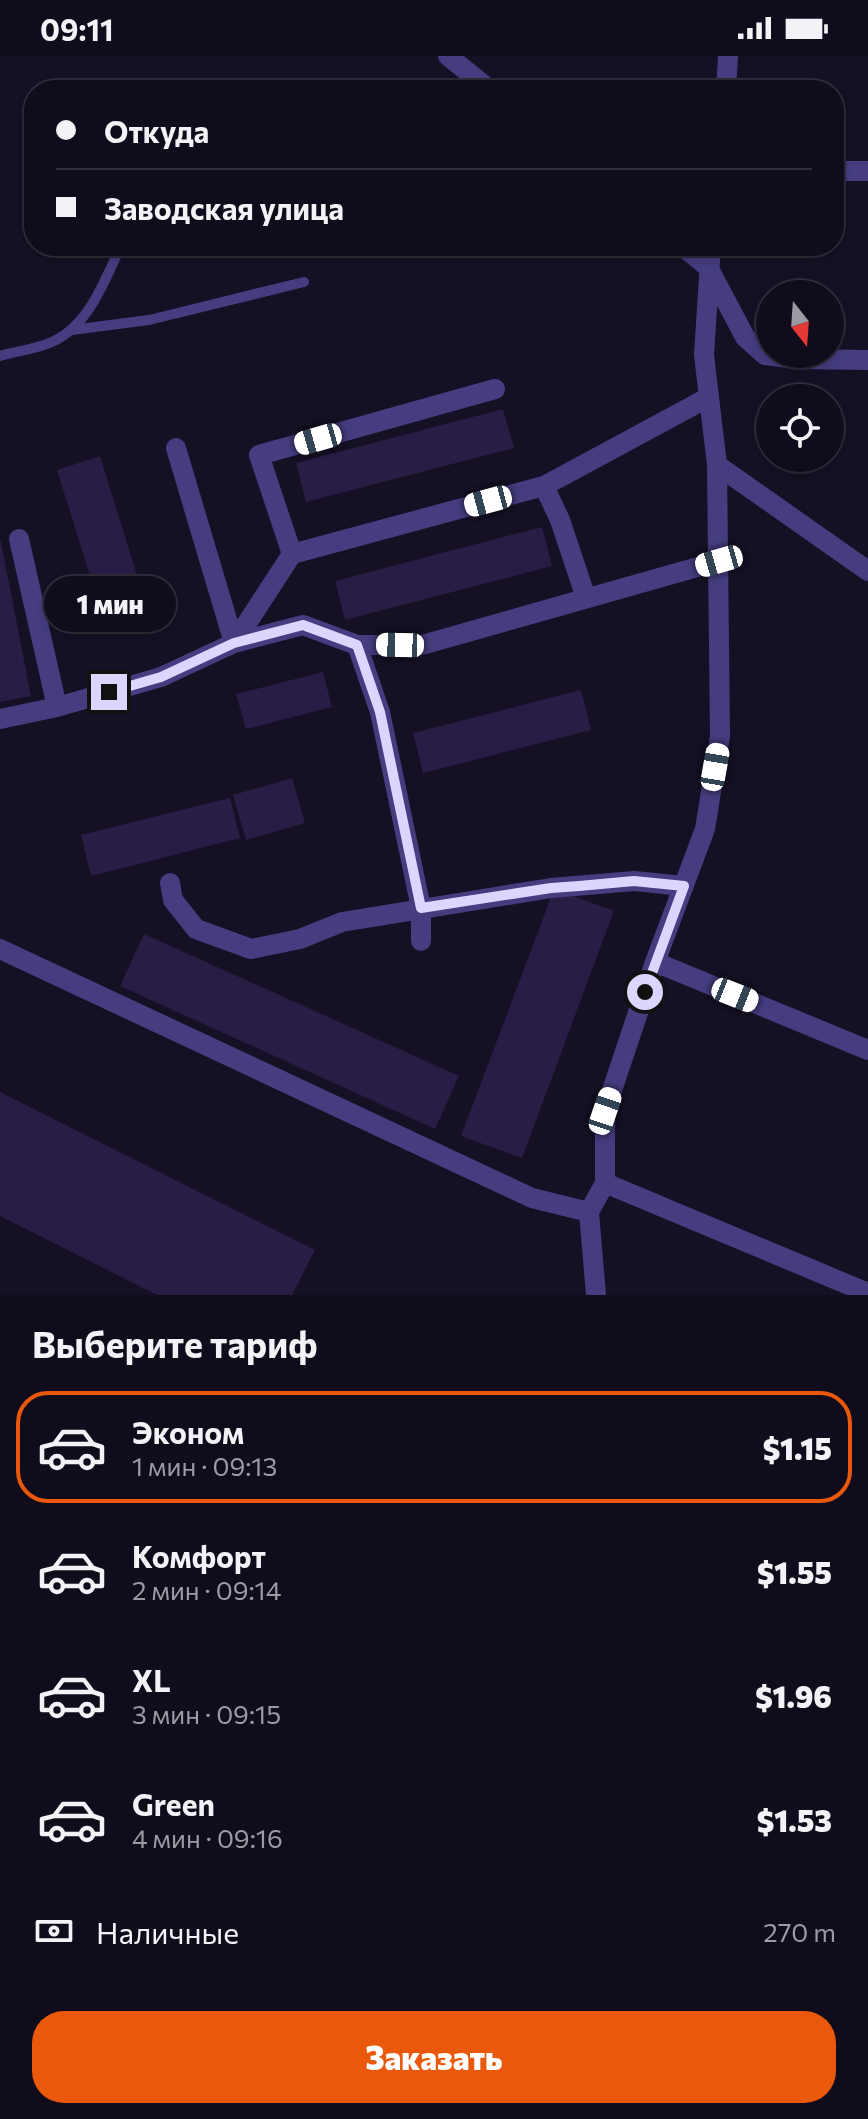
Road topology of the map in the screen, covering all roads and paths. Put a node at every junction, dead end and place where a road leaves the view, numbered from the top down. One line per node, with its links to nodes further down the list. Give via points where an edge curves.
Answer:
1 (448, 56): 3 (street)
2 (728, 56): 4 (street)
3 (478, 80)
4 (727, 80)
5 (844, 171): 6 (street)
6 (868, 171)
7 (116, 256): 12 (lane, via 89,310)
8 (694, 256): 10 (street)
9 (710, 256): 10 (street)
10 (708, 267): 14 (street, via 745,337 765,355); 16 (street, via 704,355)
11 (304, 282): 12 (lane, via 149,320)
12 (72, 330): 13 (lane, via 53,342)
13 (0, 356)
14 (868, 360)
15 (495, 389): 21 (street, via 259,455)
16 (709, 397): 18 (street); 19 (street)
17 (176, 448): 25 (street)
18 (717, 465): 22 (street); 23 (street)
19 (544, 486): 21 (street); 24 (street)
20 (19, 539): 27 (street)
21 (292, 554): 25 (street)
22 (719, 561): 24 (street); 30 (street, via 720,736 705,829)
23 (868, 571)
24 (586, 598): 26 (street, via 422,645)
25 (234, 643): 26 (street, via 303,625); 27 (street, via 161,677)
26 (357, 645): 31 (street, via 380,712)
27 (57, 707): 28 (street)
28 (0, 719)
29 (170, 883): 31 (street, via 173,900 196,929 251,949 300,939 342,922)
30 (684, 886): 31 (street, via 634,881); 34 (street)
31 (421, 908): 32 (street)
32 (421, 941)
33 (0, 949): 37 (street, via 532,1198)
34 (655, 962): 35 (street); 36 (street, via 605,1111)
35 (868, 1050)
36 (605, 1183): 37 (street); 38 (street)
37 (589, 1212): 39 (street)
38 (868, 1293)
39 (596, 1295)

